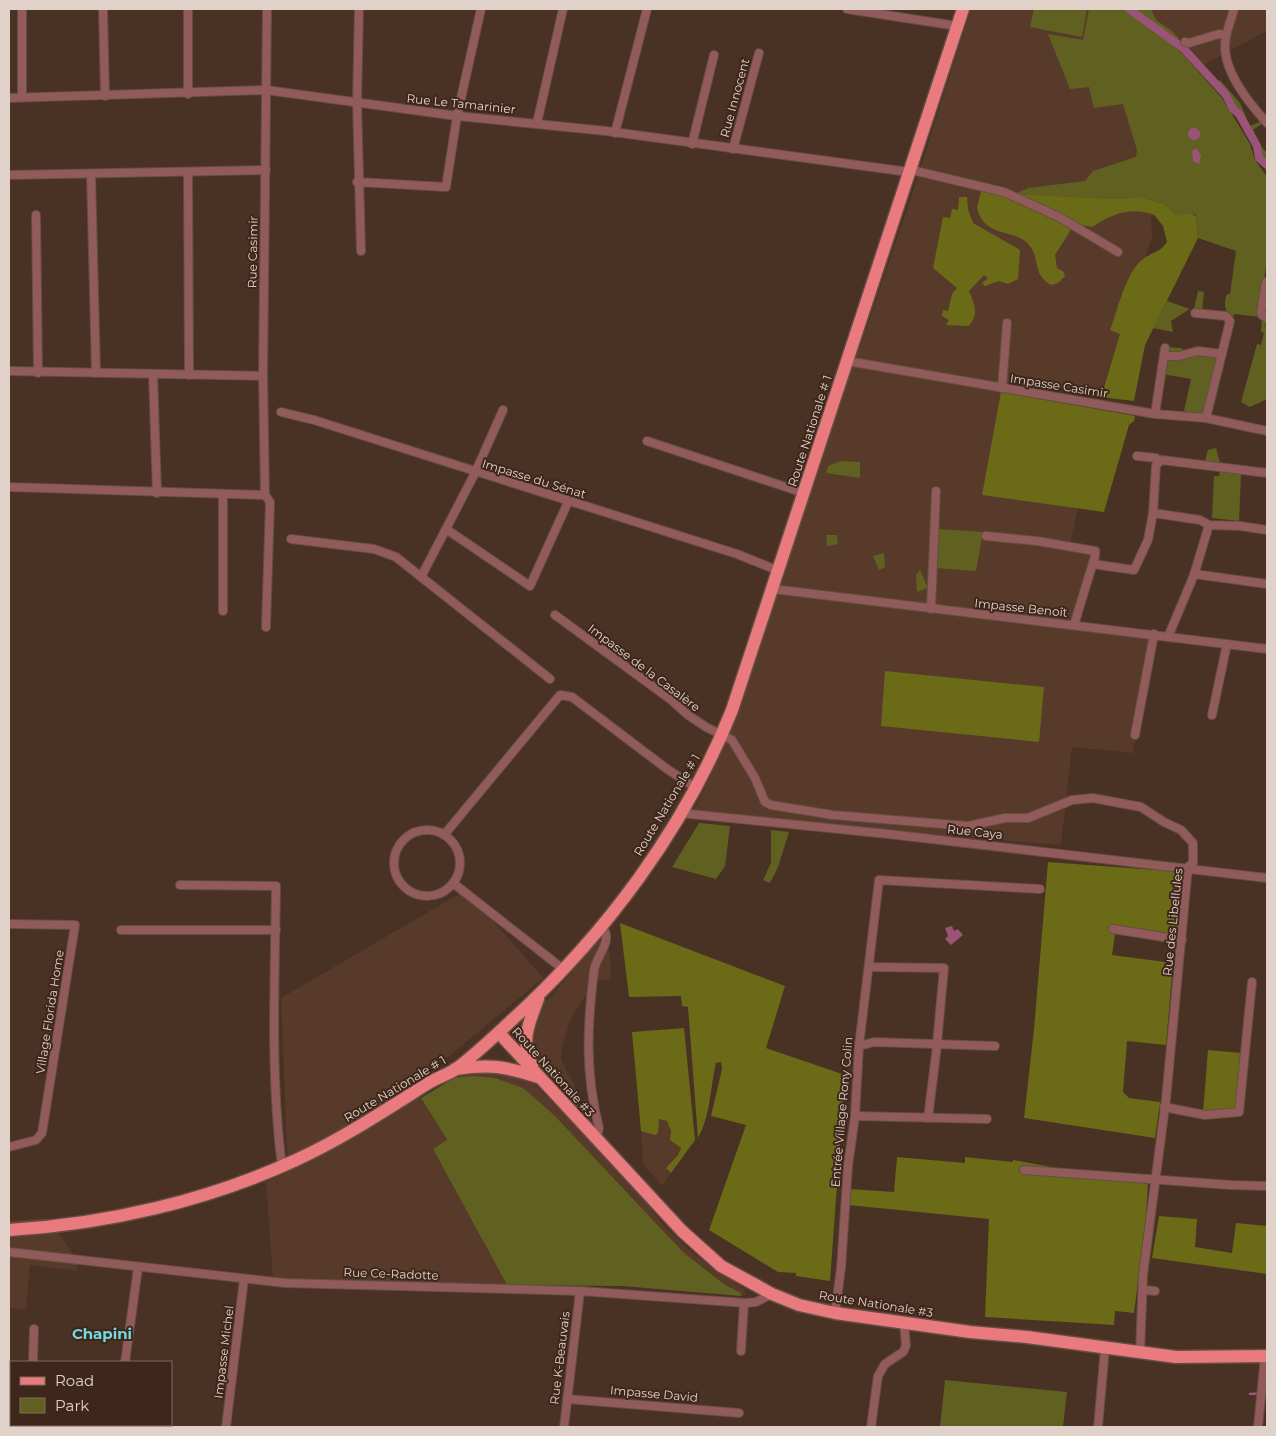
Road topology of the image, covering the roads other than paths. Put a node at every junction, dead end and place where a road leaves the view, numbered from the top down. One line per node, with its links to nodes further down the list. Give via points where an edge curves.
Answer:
1 (22, 9): 20 (street)
2 (103, 9): 19 (street)
3 (188, 9): 18 (street)
4 (267, 9): 17 (street, Rue Casimir)
5 (359, 9): 22 (street)
6 (481, 9): 23 (street)
7 (563, 9): 24 (street)
8 (647, 9): 26 (street)
9 (847, 9): 12 (street)
10 (963, 9): 12 (main road, Route Nationale # 1)
11 (1234, 9): 13 (street)
12 (957, 26): 31 (main road, Route Nationale # 1)
13 (1226, 35): 14 (street, via 1219,34 1189,44); 25 (street, via 1226,51 1236,79 1247,102)
14 (1185, 42)
15 (759, 53): 28 (street, Rue Innocent)
16 (714, 55): 27 (street)
17 (266, 90): 18 (street, Rue Le Tamarinier); 22 (street, Rue Le Tamarinier); 29 (street, Rue Casimir)
18 (188, 94): 19 (street, Rue Le Tamarinier)
19 (105, 96): 20 (street, Rue Le Tamarinier)
20 (22, 97): 21 (street, Rue Le Tamarinier)
21 (9, 98)
22 (356, 102): 23 (street, Rue Le Tamarinier); 34 (street)
23 (457, 116): 24 (street, Rue Le Tamarinier); 34 (street, via 446,187)
24 (537, 123): 26 (street, Rue Le Tamarinier)
25 (1267, 123)
26 (615, 133): 27 (street, Rue Le Tamarinier)
27 (692, 144): 28 (street, Rue Le Tamarinier)
28 (733, 149): 31 (street, Rue Le Tamarinier)
29 (266, 170): 30 (street); 49 (street, Rue Casimir)
30 (188, 172): 32 (street); 48 (street)
31 (909, 172): 37 (street, Rue Le Tamarinier, via 1004,192 1059,217); 43 (main road, Route Nationale # 1)
32 (91, 174): 33 (street); 46 (street)
33 (9, 175)
34 (357, 182): 36 (street)
35 (36, 215): 45 (street)
36 (361, 250)
37 (1118, 252)
38 (1266, 282): 40 (street, via 1261,312)
39 (1195, 313): 42 (street, via 1229,318)
40 (1267, 318)
41 (1008, 323): 50 (street)
42 (1222, 354): 53 (street, via 1198,351 1179,356 1164,352); 54 (street)
43 (847, 361): 50 (street, Impasse Casimir); 64 (main road, Route Nationale # 1)
44 (9, 371): 45 (street)
45 (38, 373): 46 (street)
46 (96, 373): 47 (street)
47 (153, 374): 48 (street); 63 (street)
48 (188, 375): 49 (street)
49 (263, 376): 66 (street, Rue Casimir)
50 (1002, 388): 53 (street, Impasse Casimir)
51 (503, 410): 59 (street)
52 (281, 412): 59 (street, Impasse du Sénat)
53 (1155, 414): 54 (street, Impasse Casimir)
54 (1206, 418): 55 (street, Impasse Casimir)
55 (1267, 432)
56 (646, 441): 64 (street)
57 (1138, 456): 58 (street)
58 (1159, 461): 60 (street); 68 (street, via 1156,465)
59 (476, 473): 67 (street, Impasse du Sénat); 70 (street)
60 (1267, 473)
61 (9, 487): 63 (street)
62 (936, 491): 80 (street)
63 (157, 493): 65 (street)
64 (804, 493): 75 (main road, Route Nationale # 1)
65 (223, 495): 66 (street); 81 (street)
66 (265, 496): 84 (street, Rue Casimir, via 270,502)
67 (568, 502): 70 (street, via 530,586); 75 (street, Impasse du Sénat, via 737,554)
68 (1153, 513): 69 (street, via 1200,520); 74 (street, via 1148,540 1134,570)
69 (1209, 525): 71 (street); 76 (street)
70 (446, 530): 77 (street)
71 (1267, 530)
72 (986, 536): 74 (street, via 1037,540 1093,550 1096,553)
73 (291, 539): 77 (street, via 384,552 396,557)
74 (1092, 564): 83 (street)
75 (779, 571): 79 (main road, Route Nationale # 1)
76 (1194, 574): 78 (street); 86 (street)
77 (421, 577): 89 (street)
78 (1267, 584)
79 (773, 589): 80 (street, Impasse Benoît); 92 (main road, Route Nationale # 1)
80 (930, 610): 83 (street, Impasse Benoît)
81 (223, 612)
82 (555, 616): 92 (street, Impasse de la Casalère, via 688,715)
83 (1074, 625): 85 (street, Impasse Benoît)
84 (266, 627)
85 (1154, 634): 86 (street, Impasse Benoît); 91 (street)
86 (1168, 637): 87 (street, Impasse Benoît)
87 (1227, 644): 88 (street, Impasse Benoît); 90 (street)
88 (1267, 649)
89 (550, 679)
90 (1212, 715)
91 (1135, 735)
92 (722, 736): 93 (main road, Route Nationale # 1); 96 (street, Rue des Libellules, via 736,745 765,802 771,805 833,815 968,826 1005,818 1028,818 1072,800 1093,798 1141,807 1181,830 1193,843 1193,862)
93 (696, 788): 94 (main road, Route Nationale # 1); 95 (street, via 572,697 560,696)
94 (680, 813): 96 (street, Rue Caya); 102 (main road, Route Nationale # 1, via 638,880)
95 (444, 836): 98 (street, via 458,852 459,868); 98 (street, via 424,830 413,833 398,848 395,870 406,888 420,895 436,895)
96 (1188, 867): 97 (street, Rue Caya); 106 (street, Rue des Libellules)
97 (1267, 878)
98 (453, 883): 108 (street)
99 (180, 885): 105 (street, via 276,886)
100 (1040, 889): 107 (street, Entrée Village Rony Colin, via 881,879 878,882)
101 (9, 924): 122 (street, Village Florida Home, via 75,925 42,1133 36,1140)
102 (602, 926): 108 (main road, Route Nationale # 1); 121 (street, via 607,941 594,969 587,1035 599,1128)
103 (1113, 928): 106 (street)
104 (121, 930): 105 (street)
105 (276, 930): 123 (street, via 277,1117)
106 (1182, 940): 117 (street, Rue des Libellules)
107 (868, 967): 112 (street, Entrée Village Rony Colin); 113 (street, via 944,968)
108 (563, 969): 110 (main road, Route Nationale # 1)
109 (1252, 982): 117 (street, via 1239,1112 1205,1115)
110 (540, 995): 111 (main road, Route Nationale # 1); 116 (main road, via 527,1028 525,1043 528,1058)
111 (499, 1033): 115 (main road, Route Nationale # 1); 116 (main road, Route Nationale #3)
112 (859, 1046): 113 (street, via 874,1042); 118 (street, Entrée Village Rony Colin)
113 (936, 1046): 114 (street); 119 (street)
114 (995, 1046)
115 (455, 1069): 116 (main road, via 499,1066); 123 (main road, Route Nationale # 1, via 341,1138)
116 (538, 1077): 121 (main road, Route Nationale #3)
117 (1164, 1107): 125 (street, Rue des Libellules)
118 (855, 1116): 119 (street); 136 (street, Entrée Village Rony Colin)
119 (928, 1118): 120 (street)
120 (987, 1119)
121 (596, 1139): 133 (main road, Route Nationale #3, via 721,1266)
122 (9, 1147)
123 (282, 1166): 127 (main road, Route Nationale # 1, via 239,1183 139,1212 73,1224)
124 (1024, 1170): 125 (street)
125 (1154, 1180): 126 (street); 131 (street, Rue des Libellules)
126 (1267, 1186)
127 (9, 1230)
128 (9, 1252): 129 (street, Rue Ce-Radotte)
129 (138, 1268): 130 (street, Rue Ce-Radotte); 144 (street)
130 (244, 1278): 134 (street, Rue Ce-Radotte, via 284,1283); 147 (street, Impasse Michel)
131 (1144, 1290): 132 (street); 141 (street, Rue des Libellules)
132 (1155, 1291)
133 (772, 1294): 135 (street, Rue Ce-Radotte, via 756,1302); 136 (main road, Route Nationale #3, via 799,1305)
134 (579, 1298): 135 (street, Rue Ce-Radotte); 145 (street, Rue K-Beauvais)
135 (744, 1303): 140 (street)
136 (835, 1313): 137 (main road, Route Nationale #3)
137 (904, 1323): 139 (main road, Route Nationale #3); 149 (street, via 906,1346 903,1352 885,1364 878,1376)
138 (34, 1329): 143 (street)
139 (1105, 1348): 141 (main road, Route Nationale #3); 150 (street)
140 (741, 1351)
141 (1140, 1353): 142 (main road, Route Nationale #3, via 1200,1358)
142 (1266, 1356): 151 (street)
143 (32, 1361)
144 (125, 1361)
145 (567, 1399): 146 (street, Impasse David); 148 (street, Rue K-Beauvais)
146 (739, 1412)
147 (226, 1427)
148 (564, 1427)
149 (871, 1427)
150 (1098, 1427)
151 (1258, 1427)

